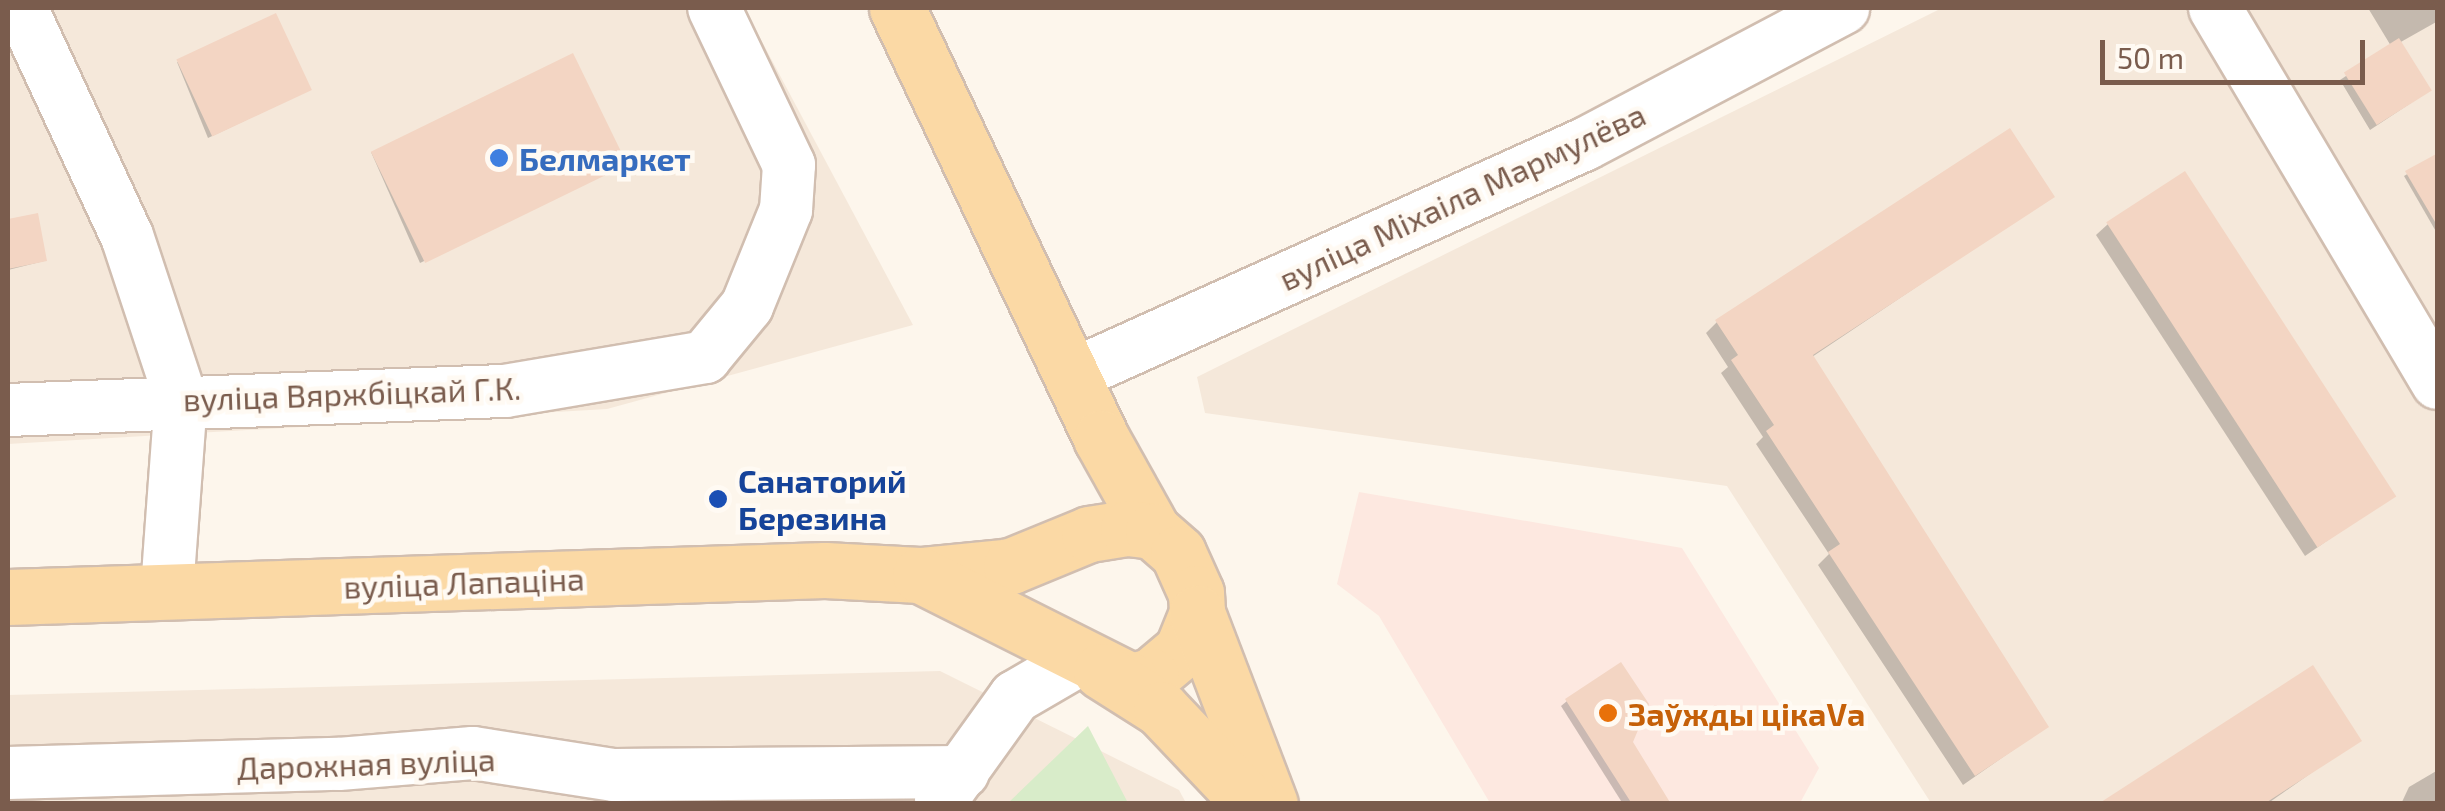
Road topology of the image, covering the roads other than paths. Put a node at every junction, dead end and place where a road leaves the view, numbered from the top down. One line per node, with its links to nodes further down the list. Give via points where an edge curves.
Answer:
1 (21, 8): 8 (street, via 126,236)
2 (714, 8): 8 (street, вуліца Вяржбіцкай Г.К., via 789,165 786,210 747,306 705,357 505,391)
3 (897, 8): 7 (main road)
4 (1843, 8): 7 (street, вуліца Міхаіла Мармулёва, via 1585,144)
5 (2216, 8): 6 (street)
6 (2431, 354)
7 (1075, 374): 10 (main road)
8 (181, 400): 9 (street, вуліца Вяржбіцкай Г.К.); 14 (street)
9 (8, 410)
10 (1101, 438): 11 (main road); 12 (main road, via 1092,501)
11 (1153, 532): 12 (main road, вуліца Лапаціна, via 1108,528); 16 (main road, via 1188,569)
12 (1071, 544): 13 (main road, вуліца Лапаціна, via 1010,566); 17 (main road, вуліца Лапаціна, via 1048,576 1043,611 1052,632)
13 (920, 575): 14 (main road, вуліца Лапаціна, via 825,570); 17 (main road, вуліца Лапаціна)
14 (167, 591): 15 (main road, вуліца Лапаціна)
15 (8, 598)
16 (1197, 613): 17 (main road, вуліца Лапаціна, via 1182,650 1150,676 1118,679); 22 (main road)
17 (1082, 658): 20 (street, via 1015,697); 21 (main road, вуліца Лапаціна, via 1161,710)
18 (9, 779): 19 (street, Дарожная вуліца)
19 (338, 784): 20 (street, Дарожная вуліца, via 473,753 614,775)
20 (951, 788)
21 (1251, 804)
22 (1270, 804)

